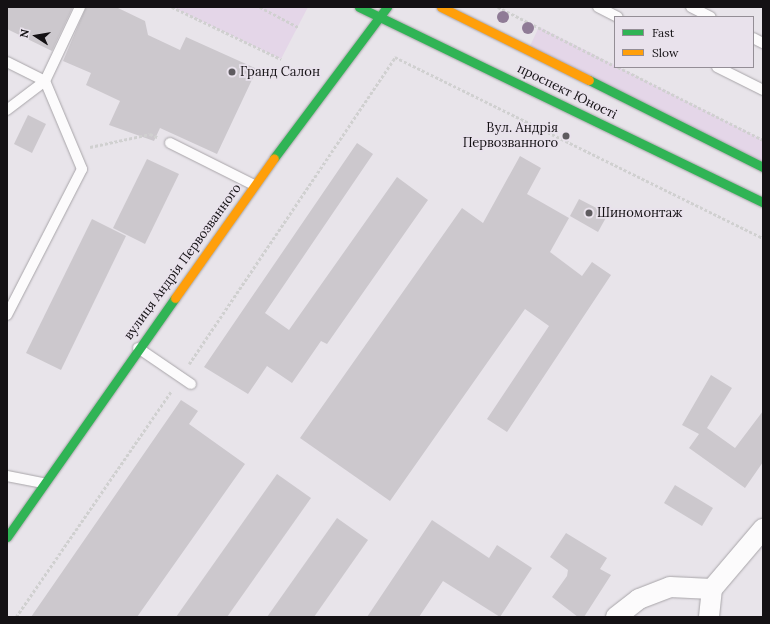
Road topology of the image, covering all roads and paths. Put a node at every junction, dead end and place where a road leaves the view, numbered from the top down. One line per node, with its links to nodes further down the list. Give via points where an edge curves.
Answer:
1 (80, 7): 19 (lane)
2 (172, 7): 14 (path)
3 (260, 7): 13 (path)
4 (359, 7): 12 (main road, проспект Юності)
5 (387, 7): 12 (main road, вулиця Андрія Первозванного)
6 (441, 7): 25 (main road, проспект Юності)
7 (498, 7): 16 (path)
8 (598, 7): 10 (lane)
9 (691, 7): 11 (lane)
10 (616, 16)
11 (709, 16)
12 (380, 17): 26 (main road, вулиця Андрія Первозванного); 27 (main road, проспект Юності)
13 (298, 27)
14 (281, 59)
15 (7, 62): 19 (lane)
16 (614, 65)
17 (620, 68): 22 (path)
18 (719, 68): 20 (lane)
19 (45, 81): 21 (lane); 24 (lane)
20 (763, 90)
21 (7, 110)
22 (763, 140)
23 (170, 144): 24 (path, via 150,134); 26 (lane)
24 (76, 150): 29 (lane, via 82,169)
25 (763, 167)
26 (254, 185): 30 (main road, вулиця Андрія Первозванного)
27 (763, 202)
28 (763, 238): 31 (path, via 396,57)
29 (7, 315)
30 (137, 348): 31 (lane); 34 (main road, вулиця Андрія Первозванного)
31 (180, 377): 32 (lane); 38 (path)
32 (191, 384)
33 (7, 476): 34 (lane)
34 (43, 483): 36 (main road, вулиця Андрія Первозванного)
35 (763, 529): 37 (street)
36 (7, 537)
37 (712, 589): 39 (street, via 670,587 639,599); 40 (street)
38 (16, 617)
39 (616, 617)
40 (709, 617)

